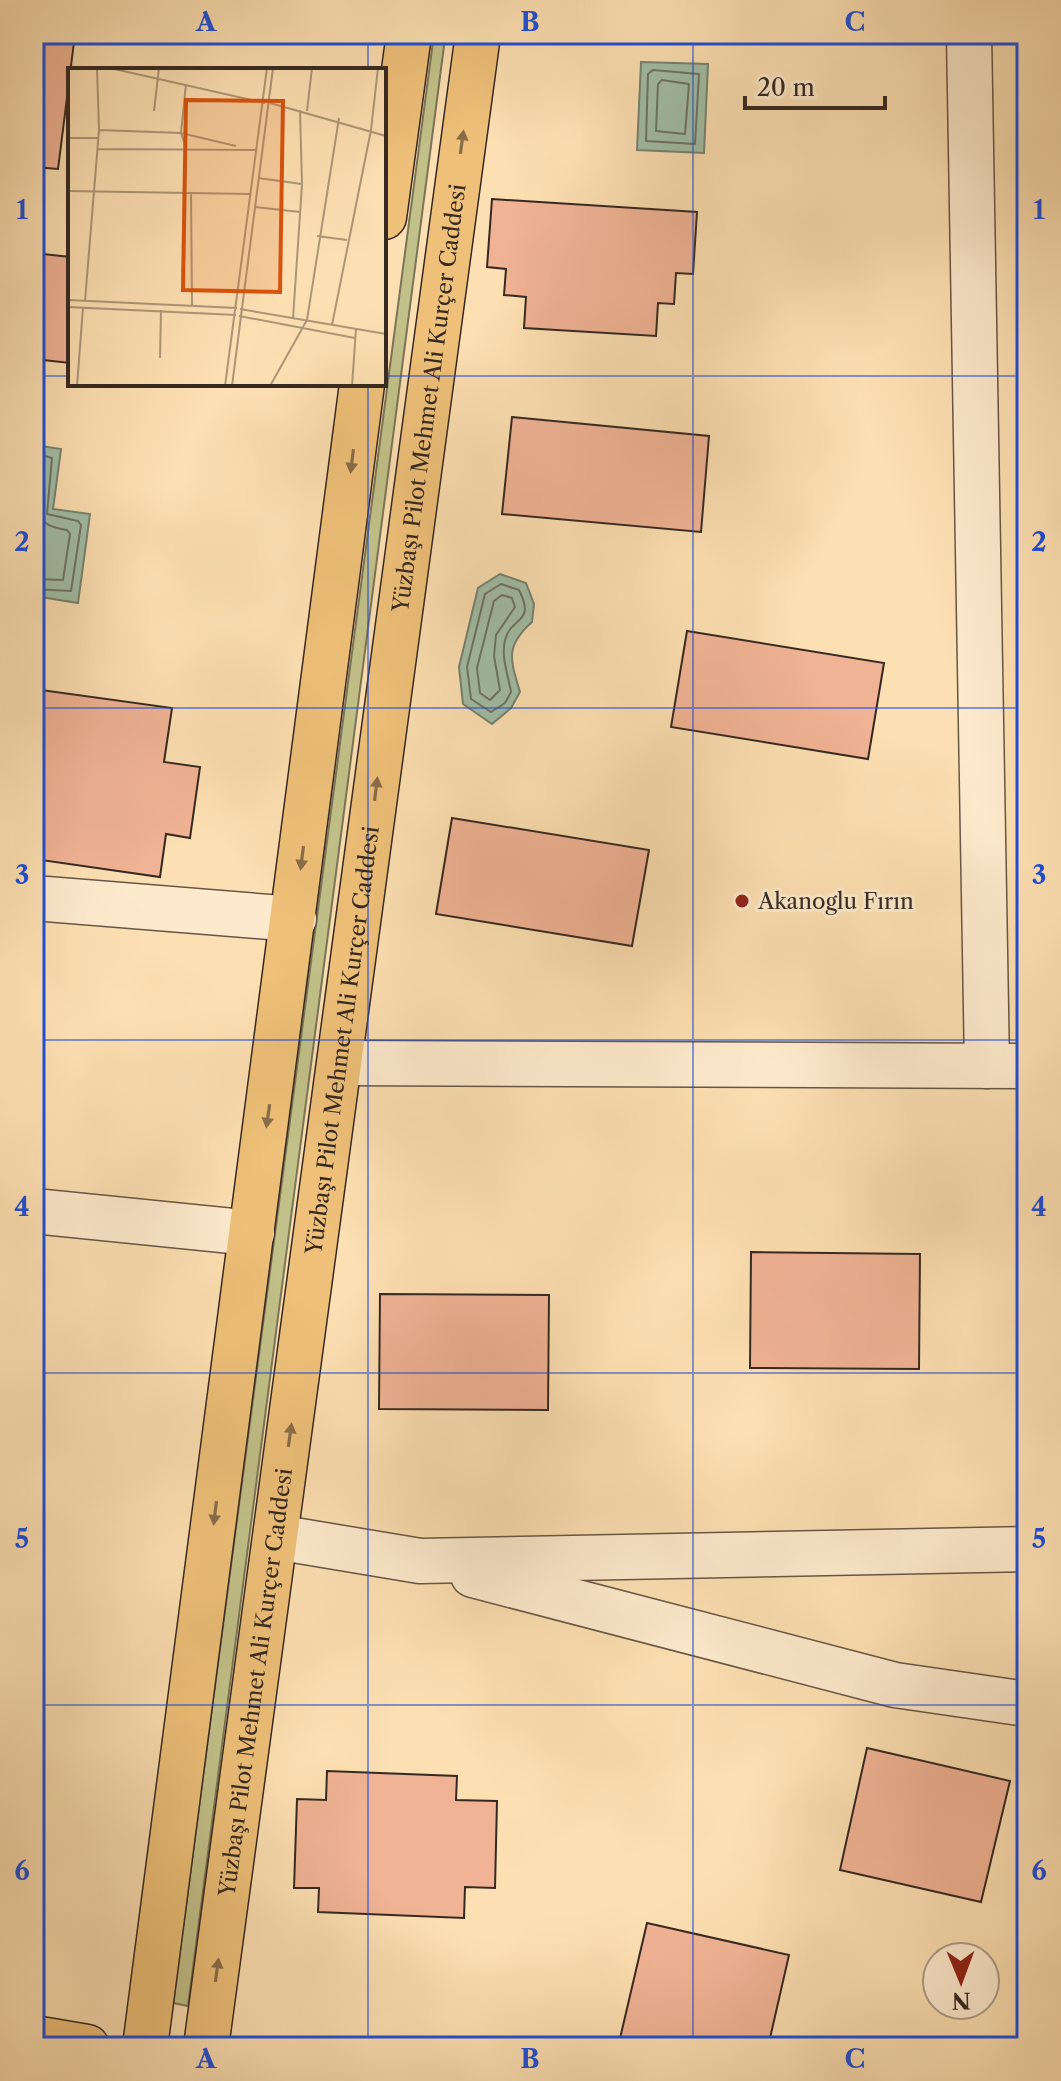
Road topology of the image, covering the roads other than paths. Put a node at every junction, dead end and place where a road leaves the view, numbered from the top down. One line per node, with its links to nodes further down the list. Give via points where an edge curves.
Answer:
1 (409, 34): 4 (main road)
2 (478, 34): 8 (main road, Yüzbaşı Pilot Mehmet Ali Kurçer Caddesi, one-way to 2)
3 (969, 34): 9 (street)
4 (386, 202)
5 (362, 386): 7 (main road, one-way to 7)
6 (34, 898): 7 (street)
7 (294, 919): 11 (main road, one-way to 11)
8 (340, 1063): 9 (street); 12 (main road, Yüzbaşı Pilot Mehmet Ali Kurçer Caddesi, one-way to 8)
9 (1007, 1066)
10 (34, 1211): 11 (street)
11 (252, 1233): 18 (main road, one-way to 18)
12 (276, 1537): 14 (street); 19 (main road, Yüzbaşı Pilot Mehmet Ali Kurçer Caddesi, one-way to 12)
13 (1027, 1549): 14 (street)
14 (420, 1561): 15 (street, via 895,1685)
15 (1027, 1704)
16 (34, 2038): 17 (main road)
17 (87, 2047)
18 (145, 2047)
19 (206, 2047)

